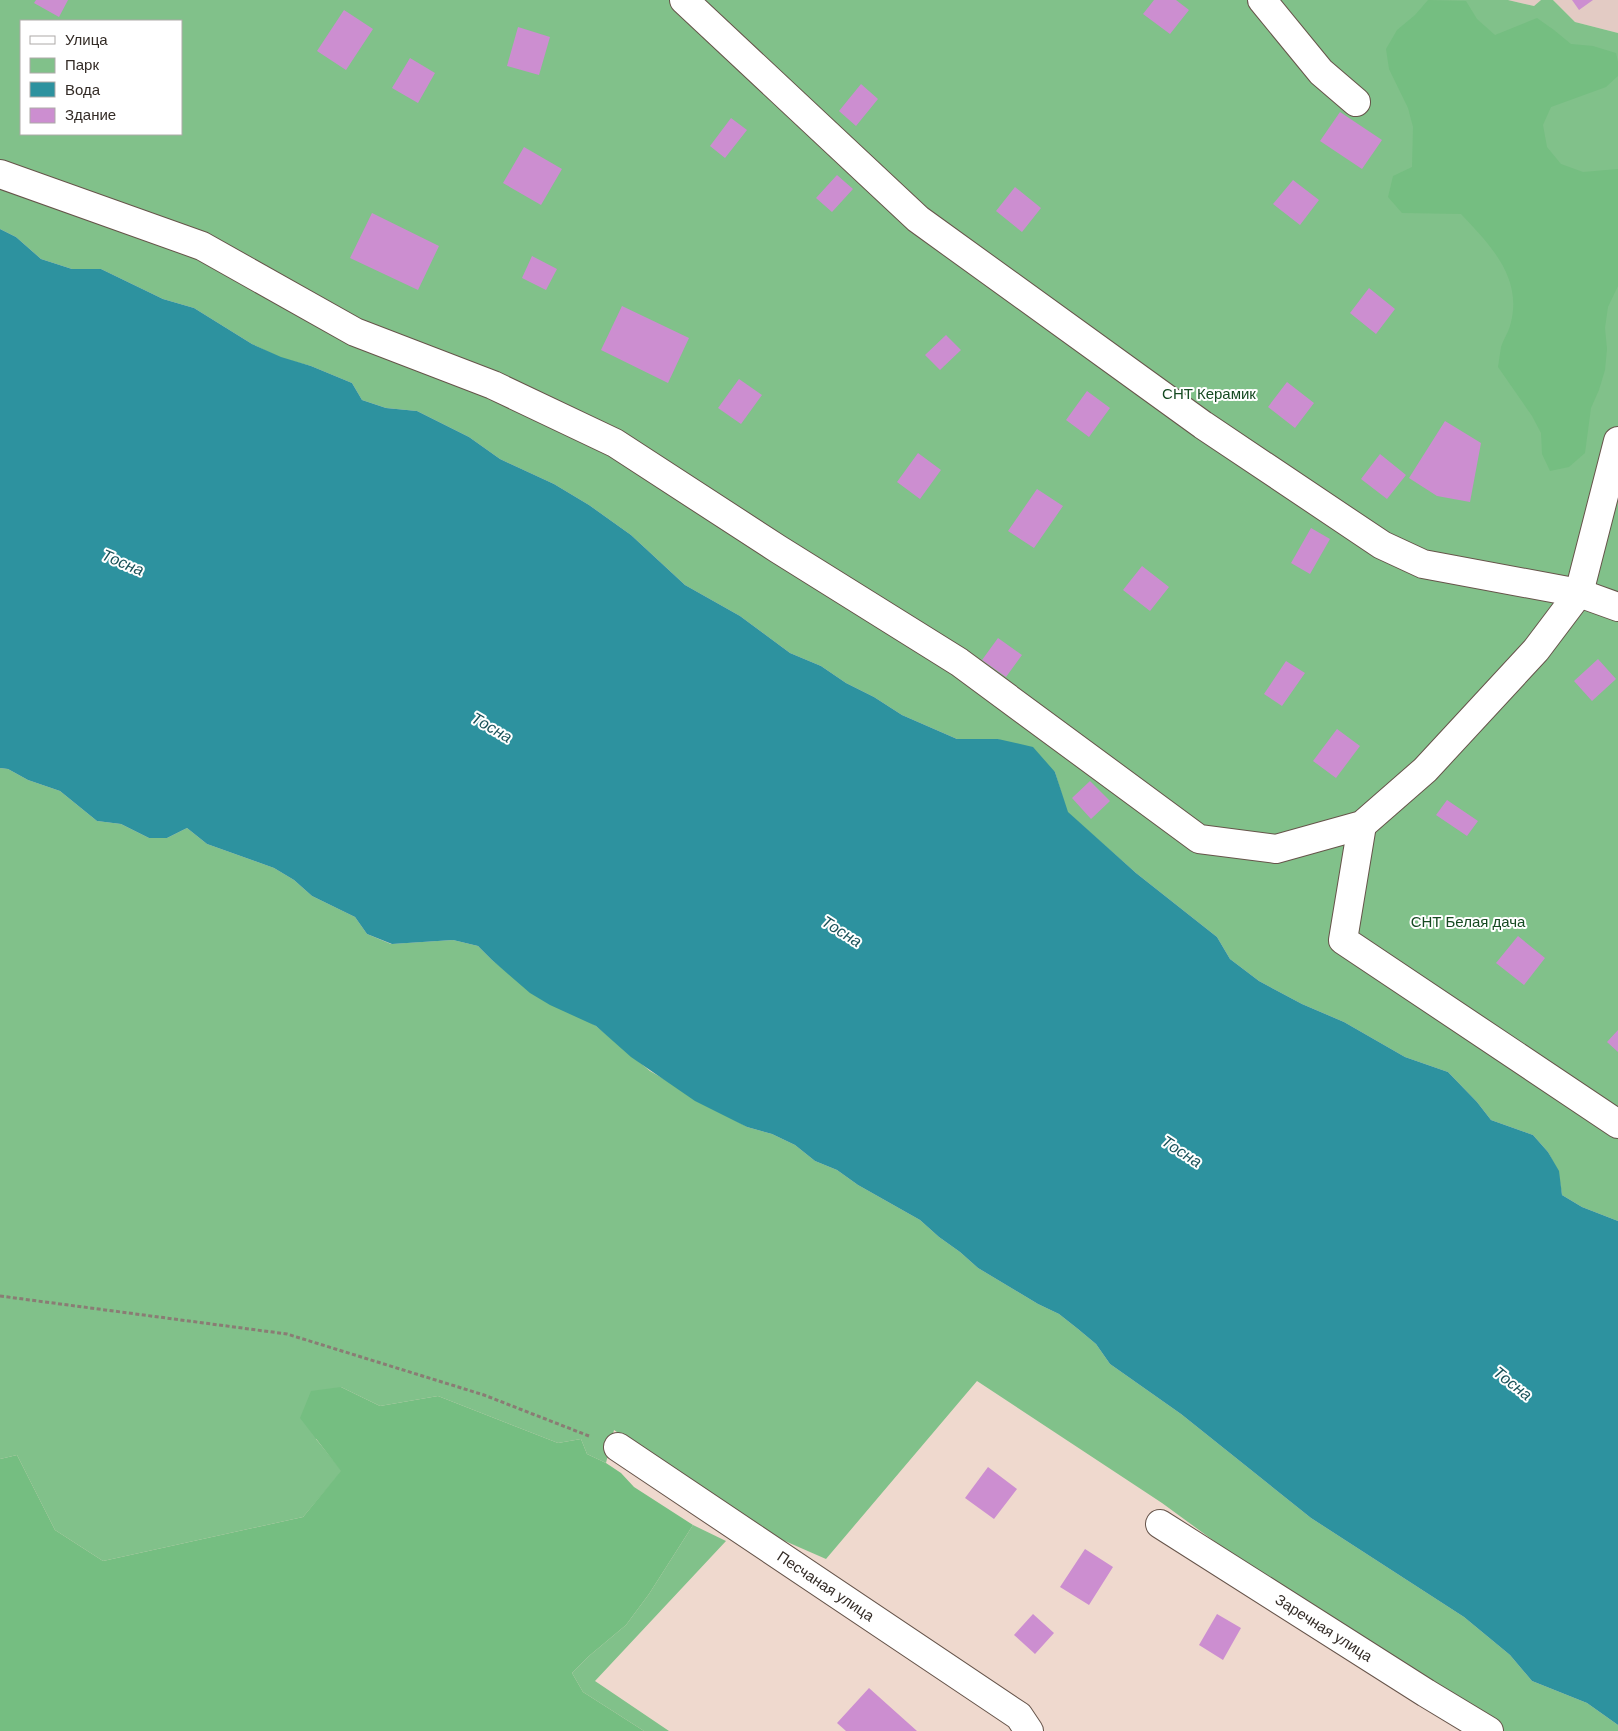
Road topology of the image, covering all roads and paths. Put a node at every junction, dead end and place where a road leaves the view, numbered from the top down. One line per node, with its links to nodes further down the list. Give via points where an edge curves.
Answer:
1 (684, 0): 6 (street, via 918,219 1203,425 1374,540 1423,564)
2 (1262, 0): 3 (street, via 1321,72)
3 (1356, 102)
4 (0, 174): 8 (street, via 202,246 356,332 493,385 615,443 959,662 1199,840 1276,849)
5 (1618, 441): 6 (street)
6 (1579, 592): 7 (street); 8 (street, via 1536,650 1426,770)
7 (1618, 607)
8 (1362, 825): 9 (street, via 1343,940)
9 (1618, 1124)
10 (0, 1296): 11 (path, via 287,1334 484,1395)
11 (618, 1447): 13 (street, Песчаная улица, via 1019,1716)
12 (1160, 1524): 14 (street, Заречная улица)
13 (1029, 1731)
14 (1489, 1731)

